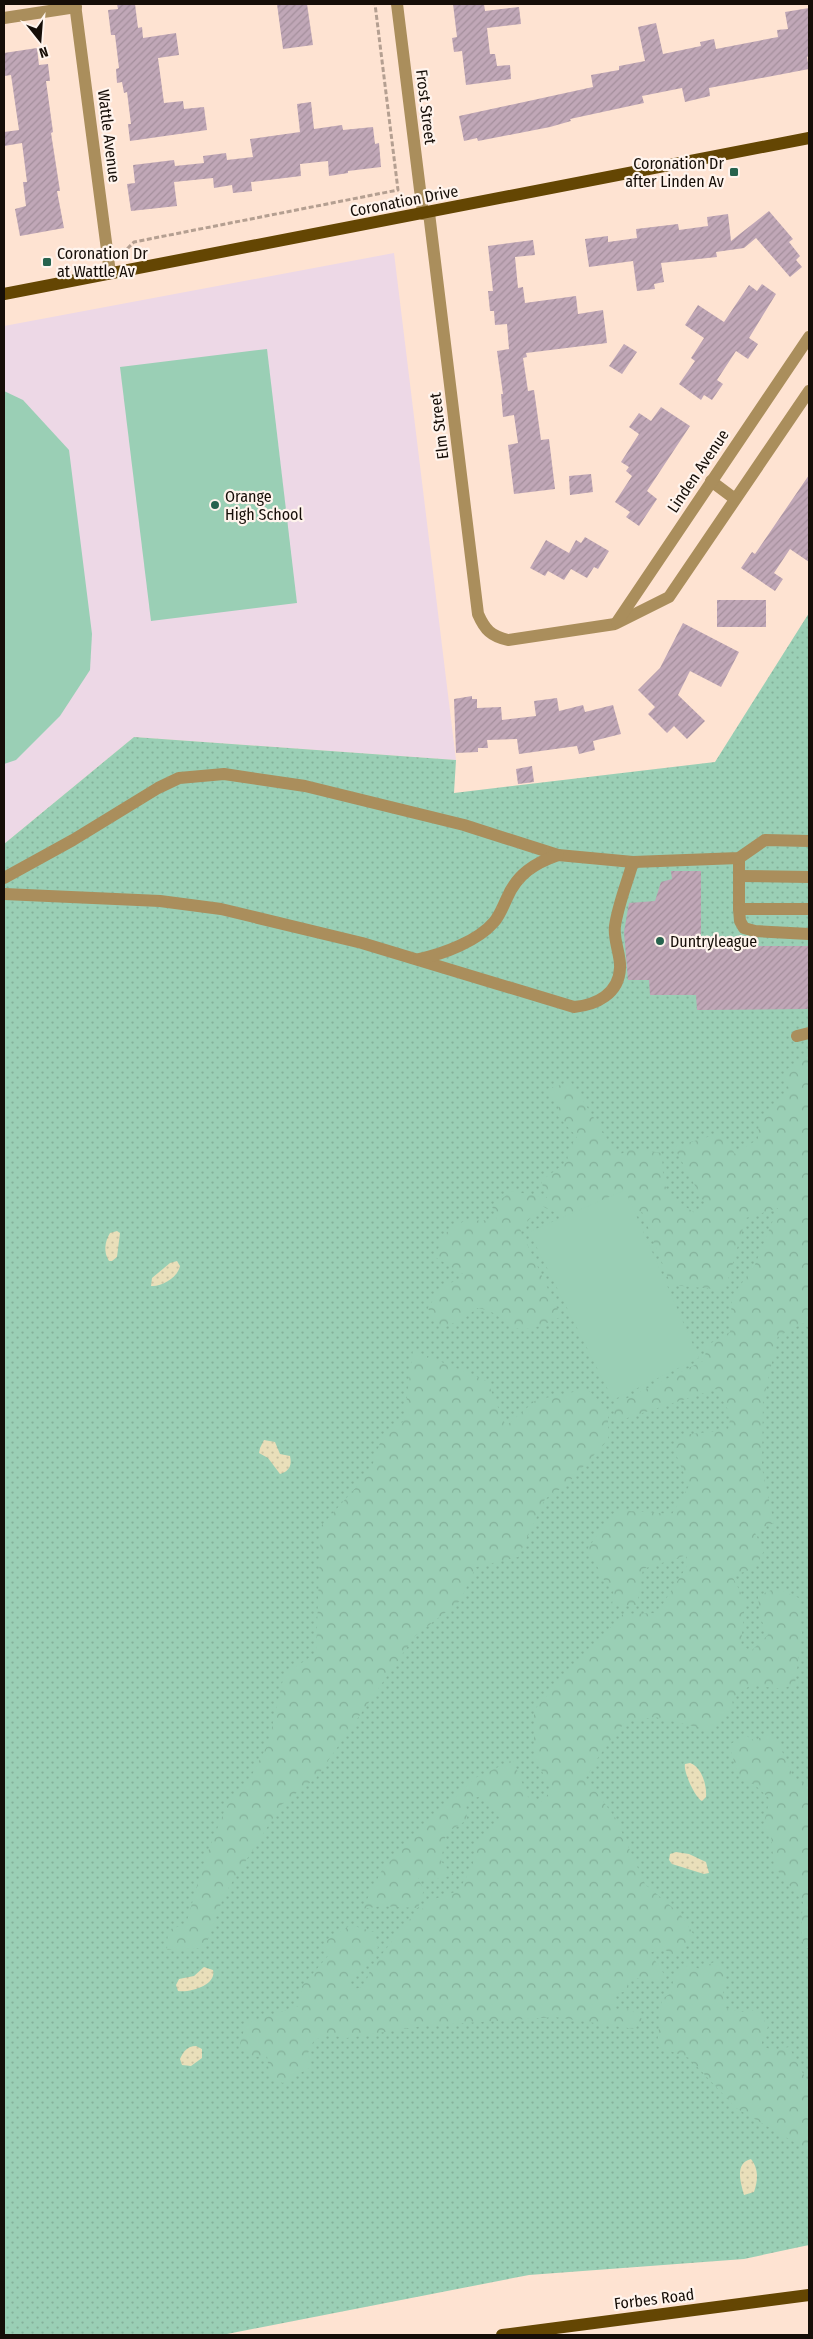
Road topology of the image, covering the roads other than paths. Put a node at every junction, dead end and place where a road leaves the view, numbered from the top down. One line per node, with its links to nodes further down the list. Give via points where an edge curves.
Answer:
1 (397, 4): 5 (street, Frost Street)
2 (75, 5): 3 (street); 6 (street, Wattle Avenue)
3 (4, 18)
4 (809, 138): 5 (main road, Coronation Drive)
5 (426, 214): 6 (main road, Coronation Drive); 12 (street, Elm Street, via 478,614 487,632 508,640)
6 (110, 273): 7 (main road, Coronation Drive)
7 (4, 294)
8 (808, 341): 10 (street, Linden Avenue)
9 (809, 391): 11 (street)
10 (711, 481): 11 (street); 12 (street, Linden Avenue)
11 (736, 499): 12 (street, via 669,597)
12 (615, 624)
13 (809, 841): 15 (street, via 765,840)
14 (558, 855): 16 (street); 19 (street, via 464,825 305,786 224,774 179,778); 24 (street, via 529,867 486,930 432,956)
15 (739, 858): 16 (street); 17 (street)
16 (633, 862): 24 (street, via 615,927 620,968 607,996 595,1003 574,1007)
17 (739, 876): 18 (street); 21 (street)
18 (809, 877)
19 (4, 878)
20 (4, 894): 24 (street, via 160,901 222,909)
21 (739, 909): 22 (street); 23 (street, via 744,928)
22 (809, 909)
23 (809, 934)
24 (418, 959)
25 (809, 2295): 26 (main road, Forbes Road)
26 (502, 2335)

